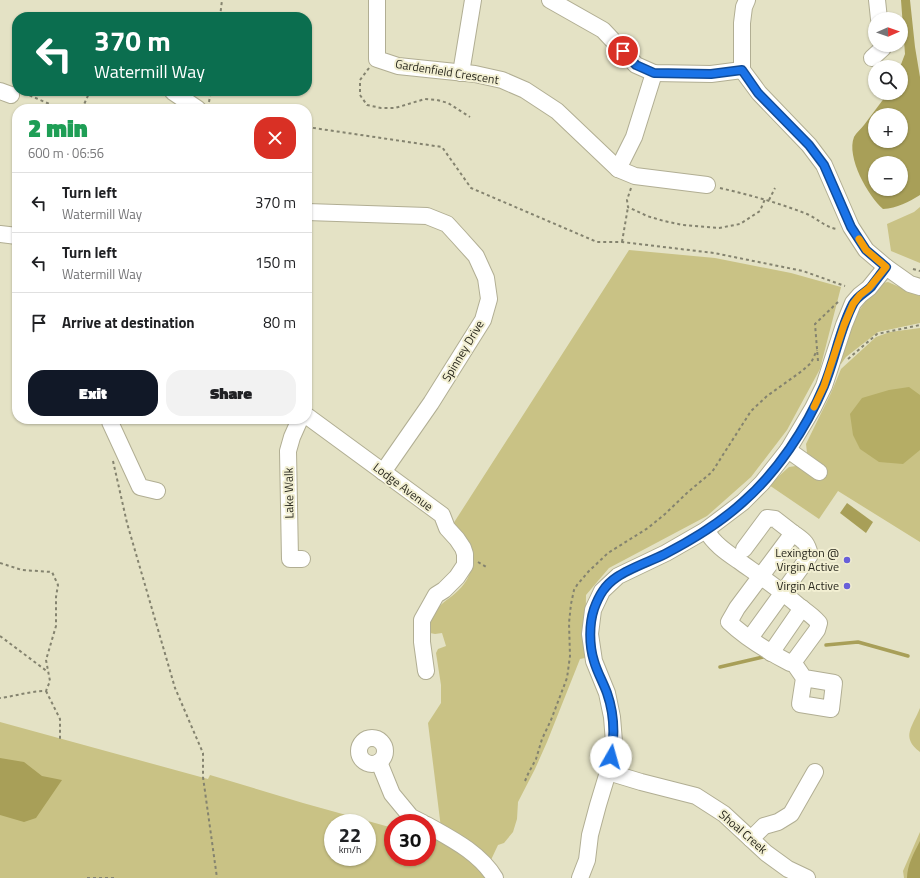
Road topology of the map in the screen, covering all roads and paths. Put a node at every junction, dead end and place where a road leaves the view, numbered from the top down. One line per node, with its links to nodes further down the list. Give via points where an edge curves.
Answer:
1 (222, 0): 7 (path)
2 (377, 0): 11 (street)
3 (473, 0): 13 (street)
4 (747, 0): 12 (street, via 742,22)
5 (877, 0): 8 (street)
6 (558, 2): 14 (street, via 603,30 636,65)
7 (221, 12)
8 (878, 12)
9 (879, 52): 10 (street)
10 (872, 58)
11 (377, 59): 13 (street, Gardenfield Crescent, via 398,66); 19 (path, via 360,80 360,95 368,105 395,108 425,99 437,100 448,103)
12 (742, 70): 14 (street, via 711,74); 29 (street, via 758,93 809,145 824,165)
13 (461, 73): 21 (street, Gardenfield Crescent, via 502,80 525,90 557,111)
14 (654, 73): 21 (street, via 634,137)
15 (30, 96): 17 (path)
16 (179, 96): 18 (street)
17 (49, 104)
18 (191, 104)
19 (470, 117)
20 (312, 129): 32 (path, via 442,147 471,188 597,242)
21 (618, 169): 22 (street, Gardenfield Crescent)
22 (635, 176): 23 (street, Gardenfield Crescent); 27 (path, via 627,200)
23 (707, 185): 25 (path)
24 (775, 188): 26 (path)
25 (765, 199): 26 (path); 27 (path, via 760,211 740,224 720,228 664,222)
26 (769, 200): 29 (path, via 809,215 832,228)
27 (628, 207): 32 (path)
28 (312, 212): 47 (street, Spinney Drive, via 427,216 447,224 476,256 486,278 489,299 484,320)
29 (851, 227): 33 (street, via 866,250)
30 (0, 234): 31 (street)
31 (12, 235)
32 (622, 242): 34 (path, via 714,253 803,271)
33 (886, 267): 35 (street, via 910,284); 46 (street, via 853,304 824,386)
34 (845, 286)
35 (920, 287)
36 (842, 297): 38 (path, via 815,324)
37 (920, 325): 39 (path, via 877,334)
38 (817, 350): 40 (path); 50 (path, via 811,363 802,372 756,405 712,472)
39 (844, 363)
40 (818, 364)
41 (312, 420): 47 (street, Lodge Avenue)
42 (110, 424): 45 (street)
43 (111, 424): 49 (street, via 140,487)
44 (298, 424): 54 (street, Lake Walk, via 288,451 290,559)
45 (110, 449): 78 (path, via 129,530 175,688 203,753 203,777)
46 (788, 450): 48 (street); 51 (street, via 743,502)
47 (383, 472): 64 (street, Lodge Avenue, via 442,515 447,528 465,554 465,565 457,577 436,595 422,620)
48 (819, 472)
49 (157, 491)
50 (688, 492)
51 (706, 530): 56 (street, via 717,545); 70 (street, via 618,576 602,591 593,610 590,634 594,661 607,693 612,717 614,742)
52 (793, 533): 53 (street, via 775,519 767,518); 56 (street); 57 (street, via 808,545 810,555)
53 (744, 549)
54 (302, 558)
55 (0, 563): 63 (path, via 22,570 52,572 58,585 56,626 46,660)
56 (760, 576): 57 (street); 60 (street, via 729,622)
57 (783, 592): 58 (street); 60 (street)
58 (802, 608): 61 (street); 62 (street, via 819,623 817,630)
59 (0, 636): 63 (path)
60 (750, 638): 61 (street)
61 (771, 653): 62 (street)
62 (792, 662): 65 (street)
63 (48, 672): 66 (path, via 50,681)
64 (426, 672)
65 (804, 678)
66 (46, 691): 67 (path, via 31,691); 68 (path, via 60,719)
67 (0, 698)
68 (60, 739)
69 (379, 762): 72 (street, via 392,794)
70 (608, 772): 74 (street, Shoal Creek, via 696,796 724,814); 80 (street, via 590,835 587,860)
71 (815, 772): 74 (street, via 791,814 778,822 764,826)
72 (409, 814)
73 (436, 830): 79 (street, via 480,858)
74 (752, 839): 75 (street, Shoal Creek)
75 (785, 873): 81 (street, Shoal Creek)
76 (87, 878): 77 (path)
77 (116, 878)
78 (217, 878)
79 (496, 878)
80 (580, 878)
81 (807, 878)

